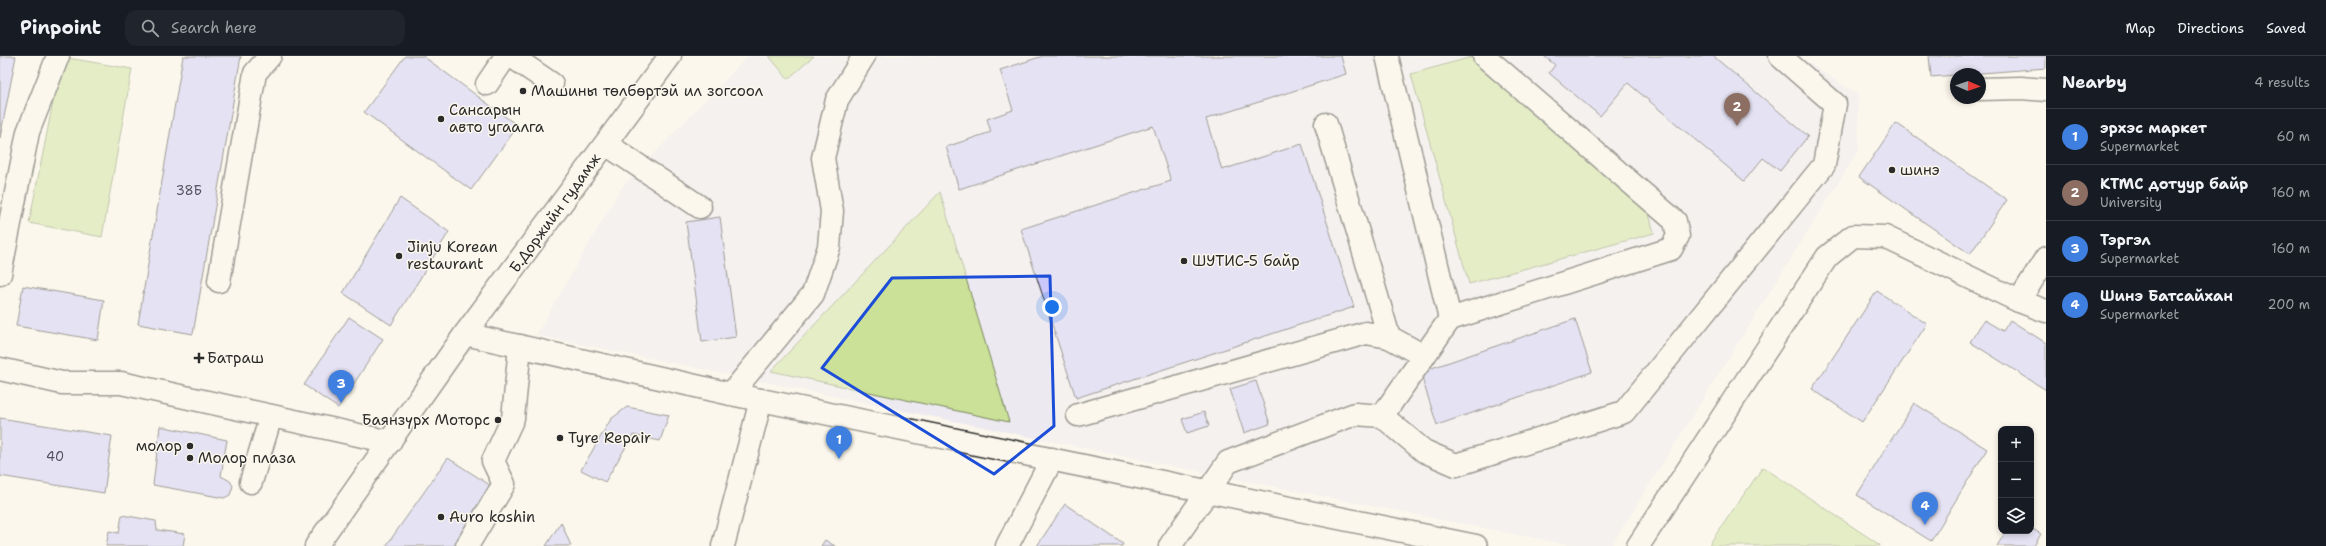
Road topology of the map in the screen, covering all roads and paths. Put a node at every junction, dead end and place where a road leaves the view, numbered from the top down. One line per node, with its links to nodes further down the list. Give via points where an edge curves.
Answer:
1 (58, 56): 18 (street, via 28,132)
2 (270, 56): 19 (street, via 255,73)
3 (506, 56): 10 (street)
4 (511, 56): 11 (street)
5 (670, 56): 15 (street, Б.Доржийн гудамж)
6 (864, 56): 28 (street, via 837,100 823,158 832,211 829,247 813,294)
7 (1387, 56): 22 (street)
8 (1484, 56): 22 (street, via 1675,221 1678,236 1670,249)
9 (1780, 56): 32 (street, via 1835,104 1824,165 1624,412 1456,464 1424,451)
10 (487, 84)
11 (552, 84)
12 (1986, 89): 13 (street)
13 (2046, 90)
14 (1326, 124): 24 (street)
15 (606, 144): 16 (street); 23 (street, Б.Доржийн гудамж)
16 (700, 207)
17 (2046, 258): 20 (street)
18 (0, 274)
19 (219, 281)
20 (2019, 301): 21 (street); 43 (street, via 1885,237 1853,236 1827,257)
21 (2046, 311)
22 (1450, 319): 26 (street)
23 (466, 334): 25 (street); 33 (street, Б.Доржийн гудамж)
24 (1389, 337): 26 (street); 30 (street, via 1366,333)
25 (520, 346): 28 (street); 38 (street, via 513,418 493,461 504,484)
26 (1424, 356): 32 (street)
27 (0, 369): 31 (street, via 62,383 121,383)
28 (731, 394): 29 (street)
29 (760, 400): 34 (street); 39 (street)
30 (1078, 415)
31 (271, 416): 33 (street); 35 (street)
32 (1382, 416): 36 (street, via 1355,414 1228,462)
33 (390, 442): 37 (street, Б.Доржийн гудамж)
34 (1052, 459): 36 (street); 40 (street)
35 (251, 482)
36 (1206, 491): 41 (street); 42 (street)
37 (316, 546)
38 (467, 546)
39 (723, 546)
40 (1007, 546)
41 (1170, 546)
42 (1476, 546)
43 (1638, 546)

